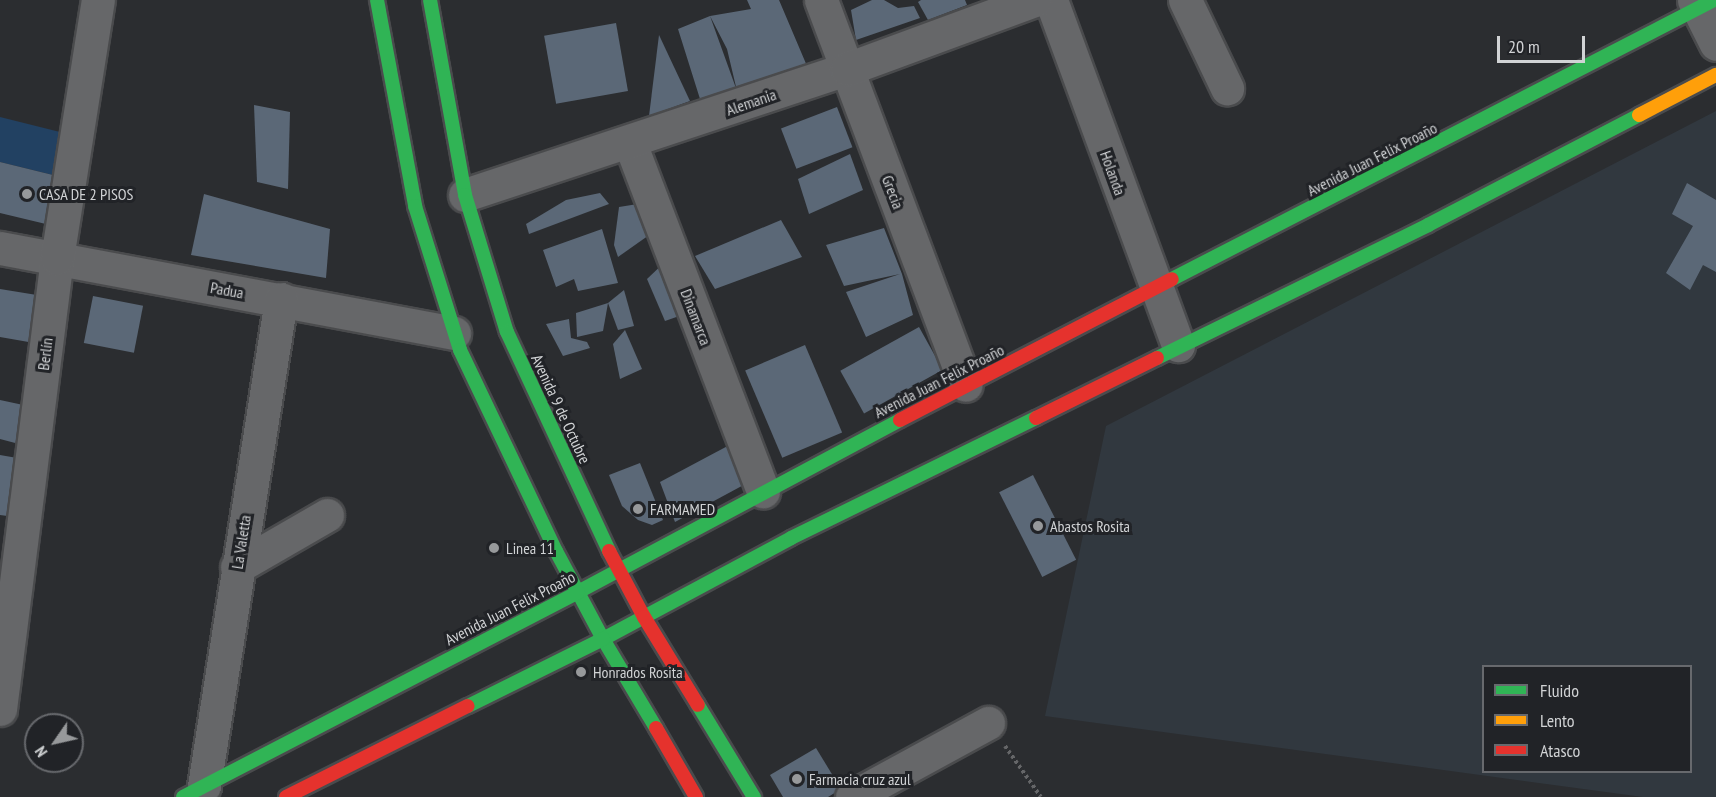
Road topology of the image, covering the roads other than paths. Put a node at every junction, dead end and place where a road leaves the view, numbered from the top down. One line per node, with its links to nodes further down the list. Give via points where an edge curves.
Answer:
1 (98, 0): 16 (street, Berlín)
2 (377, 0): 19 (main road, via 415,206)
3 (430, 0): 14 (main road, Avenida 9 de Octubre)
4 (821, 0): 10 (street, Grecia)
5 (1035, 0): 10 (street, Alemania)
6 (1051, 0): 17 (street, Holanda)
7 (1185, 0): 12 (street)
8 (1702, 3): 9 (street); 17 (main road, Avenida Juan Felix Proaño)
9 (1716, 44)
10 (847, 69): 13 (street, Alemania); 21 (street, Grecia)
11 (1716, 75): 20 (main road, via 1428,225)
12 (1227, 88)
13 (630, 143): 14 (street, Alemania); 22 (street, Dinamarca)
14 (465, 195): 25 (main road, Avenida 9 de Octubre, via 507,333)
15 (0, 248): 16 (street, Padua)
16 (57, 258): 18 (street, Padua); 27 (street, Berlín)
17 (1156, 290): 20 (street, Holanda); 21 (main road, Avenida Juan Felix Proaño)
18 (281, 299): 19 (street, Padua); 24 (street, La Valetta)
19 (454, 333): 26 (main road)
20 (1178, 345): 28 (main road, via 790,538)
21 (966, 385): 22 (main road, Avenida Juan Felix Proaño)
22 (763, 491): 25 (main road, Avenida Juan Felix Proaño)
23 (327, 515): 24 (street)
24 (237, 567): 32 (street, La Valetta)
25 (620, 570): 26 (main road, Avenida Juan Felix Proaño); 28 (main road, Avenida 9 de Octubre)
26 (578, 592): 29 (main road); 32 (main road, Avenida Juan Felix Proaño)
27 (6, 603): 30 (street, Berlín)
28 (644, 617): 29 (main road); 35 (main road, Avenida 9 de Octubre)
29 (603, 639): 33 (main road); 34 (main road)
30 (0, 709)
31 (988, 723): 36 (street)
32 (193, 791)
33 (286, 797)
34 (696, 797)
35 (754, 797)
36 (852, 797)

